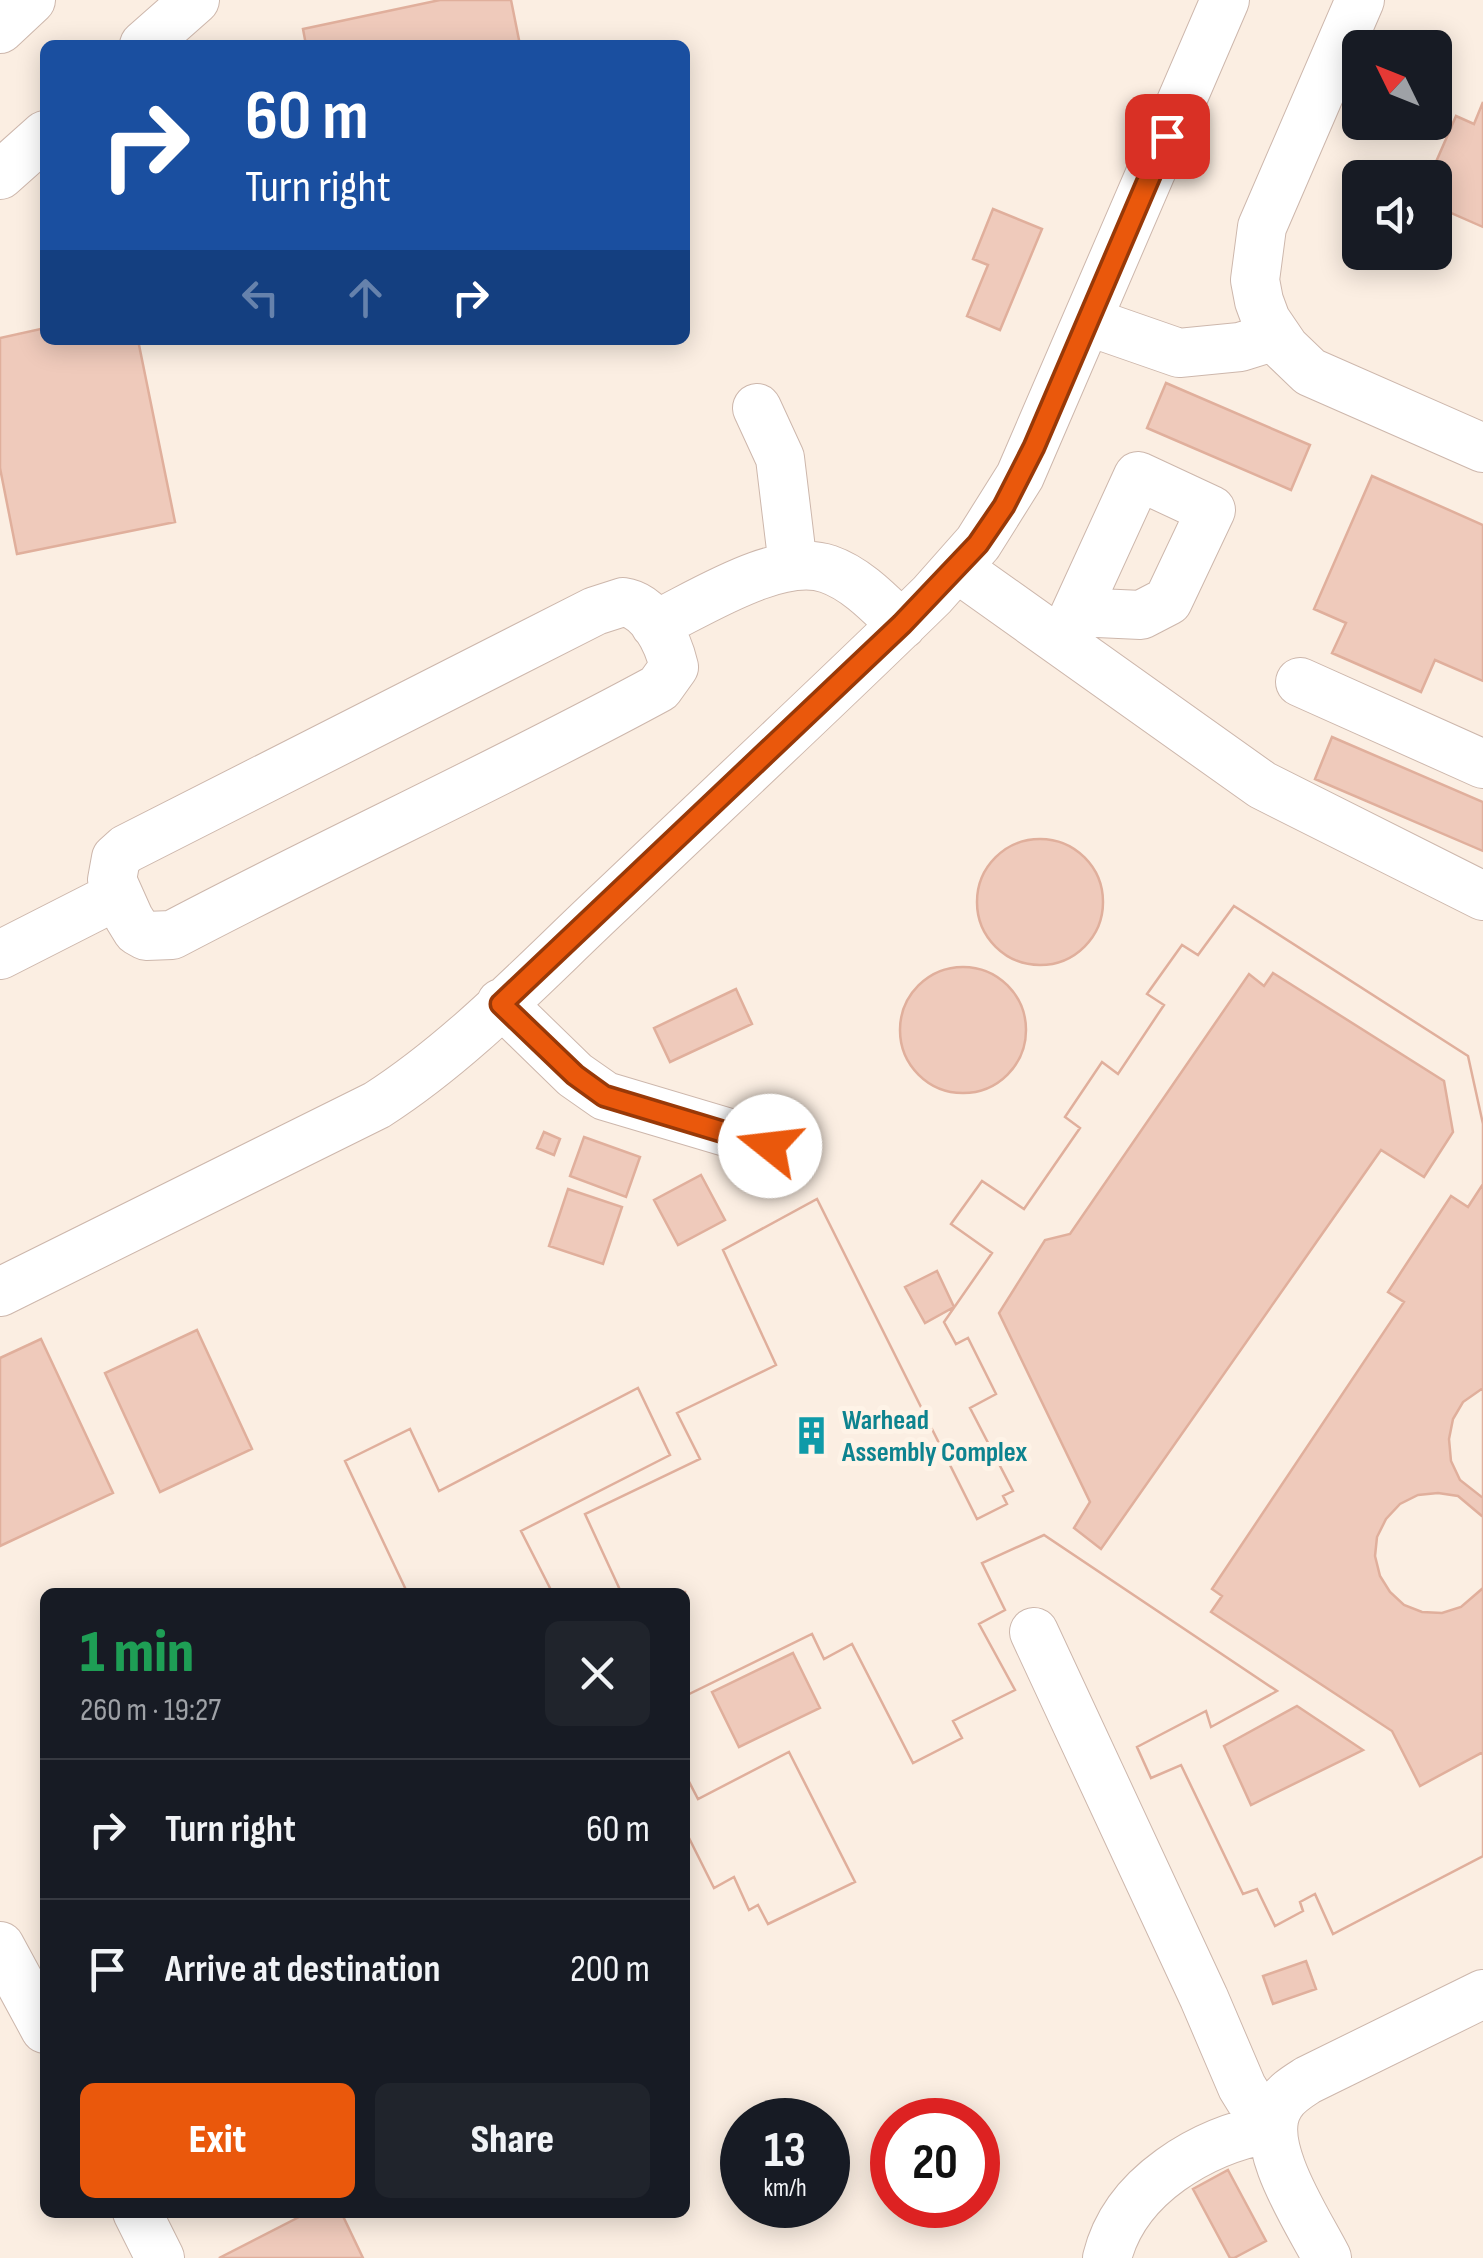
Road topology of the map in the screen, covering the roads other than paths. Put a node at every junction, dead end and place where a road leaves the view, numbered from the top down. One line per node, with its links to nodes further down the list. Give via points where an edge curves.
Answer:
1 (31, 0): 5 (lane)
2 (195, 0): 6 (lane)
3 (1225, 0): 9 (lane)
4 (1360, 0): 10 (lane, via 1262,228 1256,280)
5 (0, 28)
6 (150, 40)
7 (40, 140): 8 (lane)
8 (0, 176)
9 (1087, 321): 10 (lane, via 1179,353); 14 (lane, via 1020,476)
10 (1276, 336): 12 (lane, via 1323,380)
11 (757, 408): 13 (lane, via 780,458)
12 (1483, 448)
13 (792, 566): 15 (lane, via 830,570); 16 (lane)
14 (958, 568): 15 (lane); 20 (lane, via 1069,627 1262,785)
15 (902, 624): 22 (lane)
16 (655, 625): 19 (lane, via 641,608 623,602 578,620 126,848 112,869); 19 (lane, via 674,667 659,688 468,786 172,935 137,931)
17 (1300, 682): 18 (lane)
18 (1483, 764)
19 (118, 896): 21 (lane)
20 (1483, 896)
21 (0, 955)
22 (501, 1004): 23 (lane, via 604,1096); 24 (lane, via 377,1105)
23 (770, 1146)
24 (0, 1292)
25 (1034, 1632): 29 (lane, via 1242,2087)
26 (0, 1946): 28 (lane)
27 (1483, 1994): 29 (lane, via 1293,2089)
28 (40, 2020)
29 (1273, 2122): 32 (lane, via 1174,2167 1133,2207); 33 (lane, via 1278,2158)
30 (140, 2218): 31 (lane)
31 (160, 2258)
32 (1108, 2258)
33 (1327, 2258)

